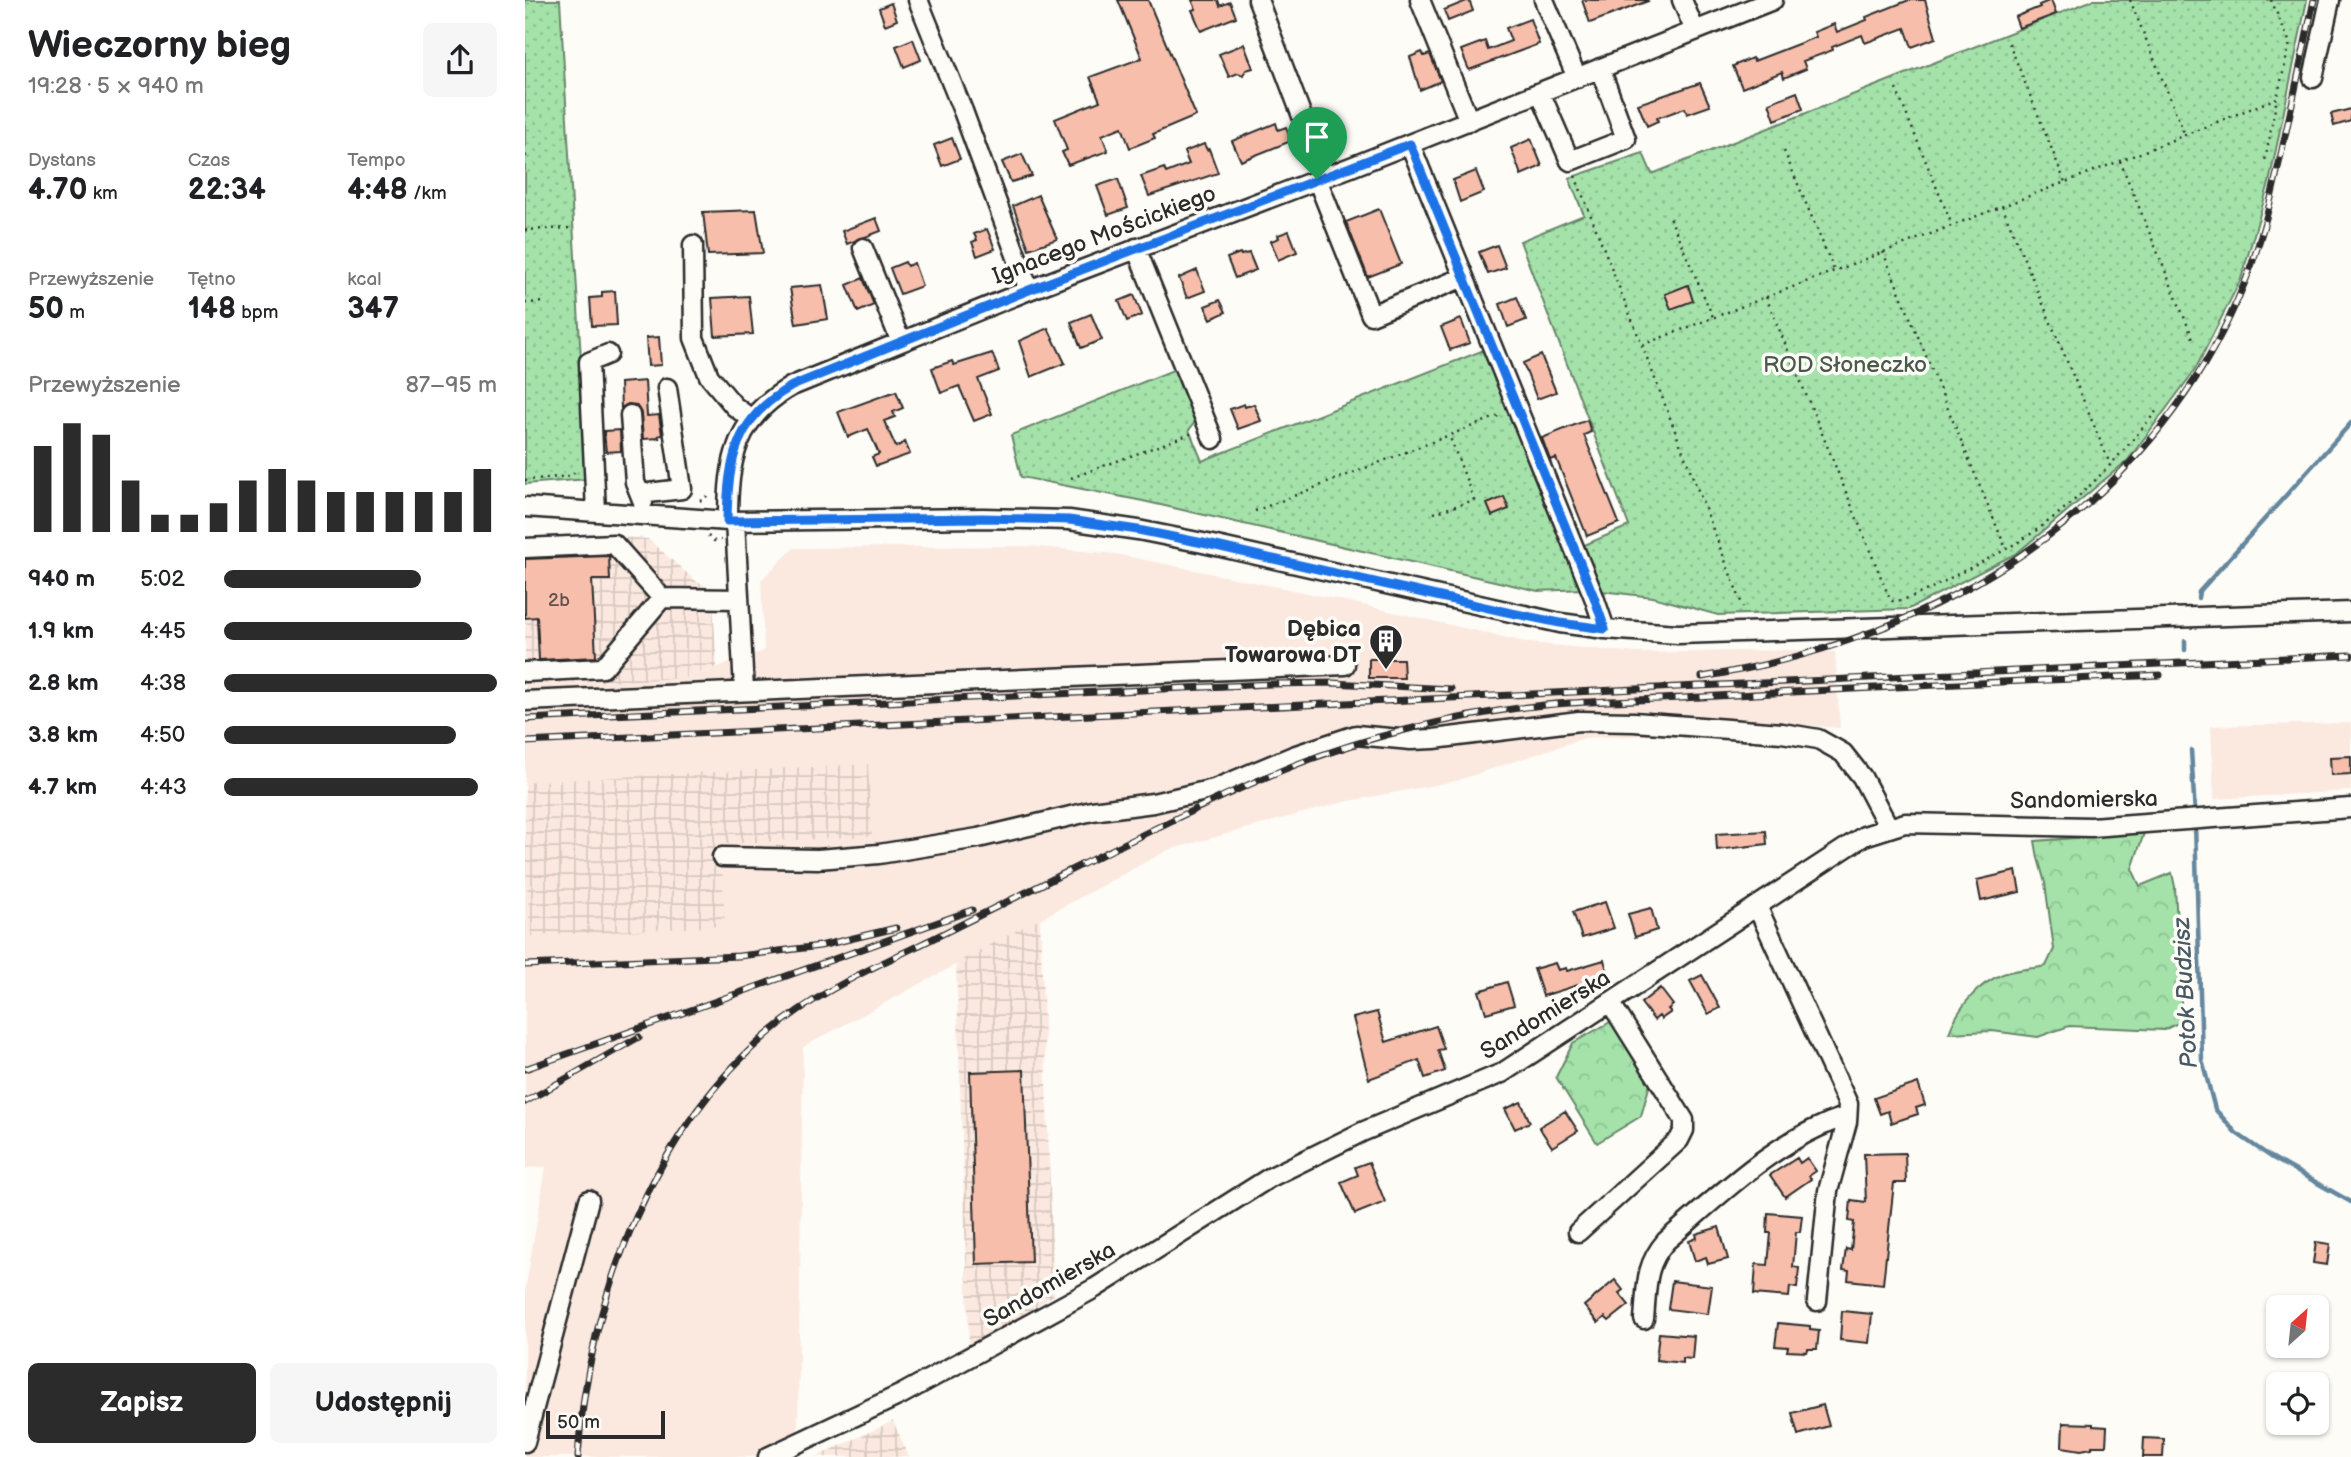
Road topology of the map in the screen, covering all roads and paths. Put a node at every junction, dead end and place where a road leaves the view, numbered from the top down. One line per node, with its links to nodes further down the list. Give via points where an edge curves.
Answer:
1 (918, 0): 38 (street)
2 (1258, 0): 25 (street)
3 (1420, 0): 18 (street)
4 (1544, 0): 13 (street)
5 (1682, 0): 10 (street)
6 (1773, 0): 10 (street, Ignacego Mościckiego)
7 (2130, 0): 19 (path)
8 (2271, 0): 17 (path, via 2290,43)
9 (2330, 0): 14 (street)
10 (1695, 31): 12 (street, Ignacego Mościckiego)
11 (2009, 43): 26 (path)
12 (1600, 68): 13 (street, Ignacego Mościckiego); 22 (street, via 1626,139)
13 (1577, 78): 16 (street, Ignacego Mościckiego)
14 (2313, 78)
15 (1896, 89): 29 (path)
16 (1541, 92): 18 (street, Ignacego Mościckiego); 22 (street)
17 (2277, 97): 19 (path); 24 (path)
18 (1469, 121): 20 (street, Ignacego Mościckiego)
19 (2185, 135): 23 (path)
20 (1410, 144): 25 (street, Ignacego Mościckiego); 37 (street)
21 (1784, 151): 36 (path)
22 (1570, 161): 45 (path)
23 (2120, 161): 26 (path); 44 (path)
24 (2265, 161)
25 (1321, 178): 34 (street, Ignacego Mościckiego); 37 (street, via 1371,315)
26 (2065, 182): 27 (path)
27 (2002, 206): 29 (path); 55 (path)
28 (1670, 218): 42 (path)
29 (1952, 225): 35 (path)
30 (571, 228): 31 (path)
31 (525, 230)
32 (693, 245): 51 (street, via 694,338 709,376)
33 (863, 248): 43 (street)
34 (1136, 248): 38 (street, Ignacego Mościckiego); 52 (street)
35 (1883, 252): 36 (path); 66 (path)
36 (1834, 270): 39 (path)
37 (1464, 277): 48 (street)
38 (1029, 290): 43 (street, Ignacego Mościckiego)
39 (1766, 297): 42 (path); 66 (path, via 1892,601 1944,581)
40 (546, 302): 41 (path)
41 (525, 303)
42 (1713, 317): 45 (path)
43 (900, 340): 51 (street, Ignacego Mościckiego, via 792,386)
44 (2194, 341)
45 (1642, 345): 69 (path)
46 (608, 354): 60 (street, via 589,362)
47 (667, 388): 58 (street, via 682,489)
48 (1517, 408): 53 (path); 71 (street)
49 (2158, 410): 55 (path)
50 (630, 415): 58 (street)
51 (751, 419): 64 (street, Ignacego Mościckiego, via 733,453 728,491)
52 (1211, 433): 56 (path)
53 (1449, 435): 61 (path); 62 (path, via 1474,499)
54 (581, 463): 57 (path, via 571,476)
55 (2110, 465): 66 (path, via 2059,513)
56 (1071, 478)
57 (525, 480)
58 (640, 494): 63 (street)
59 (525, 507): 60 (street)
60 (596, 512): 63 (street)
61 (1255, 512)
62 (1434, 513)
63 (649, 515): 64 (street)
64 (731, 521): 68 (street, Ignacego Mościckiego); 71 (street, via 1069,520 1138,530 1502,611)
65 (525, 548): 67 (street, via 614,544)
66 (2005, 548)
67 (662, 598): 68 (street); 73 (street, via 603,668)
68 (739, 599): 74 (street, Ignacego Mościckiego)
69 (1743, 607)
70 (2351, 612): 71 (street, via 1678,634)
71 (1605, 629)
72 (1345, 665): 74 (street)
73 (525, 672)
74 (744, 690): 75 (street)
75 (525, 701)
76 (2351, 808): 77 (street, Sandomierska, via 2091,827 1905,823)
77 (1889, 828): 78 (street, via 1862,777 1843,753 1818,739 1579,721 1434,739 1356,735 1215,789 879,854 818,859); 79 (street, Sandomierska, via 1864,836)
78 (722, 857)
79 (1757, 906): 80 (street, Sandomierska); 81 (street, via 1848,1104)
80 (1610, 1002): 83 (street, via 1684,1120 1684,1130 1679,1140); 87 (street, Sandomierska, via 1502,1073 1362,1132 1269,1178 1095,1288 902,1394)
81 (1847, 1116): 84 (street, via 1828,1191); 85 (street, via 1774,1153 1665,1241 1649,1268)
82 (589, 1200): 86 (street)
83 (1578, 1232)
84 (1818, 1301)
85 (1644, 1319)
86 (525, 1442)
87 (768, 1457)

